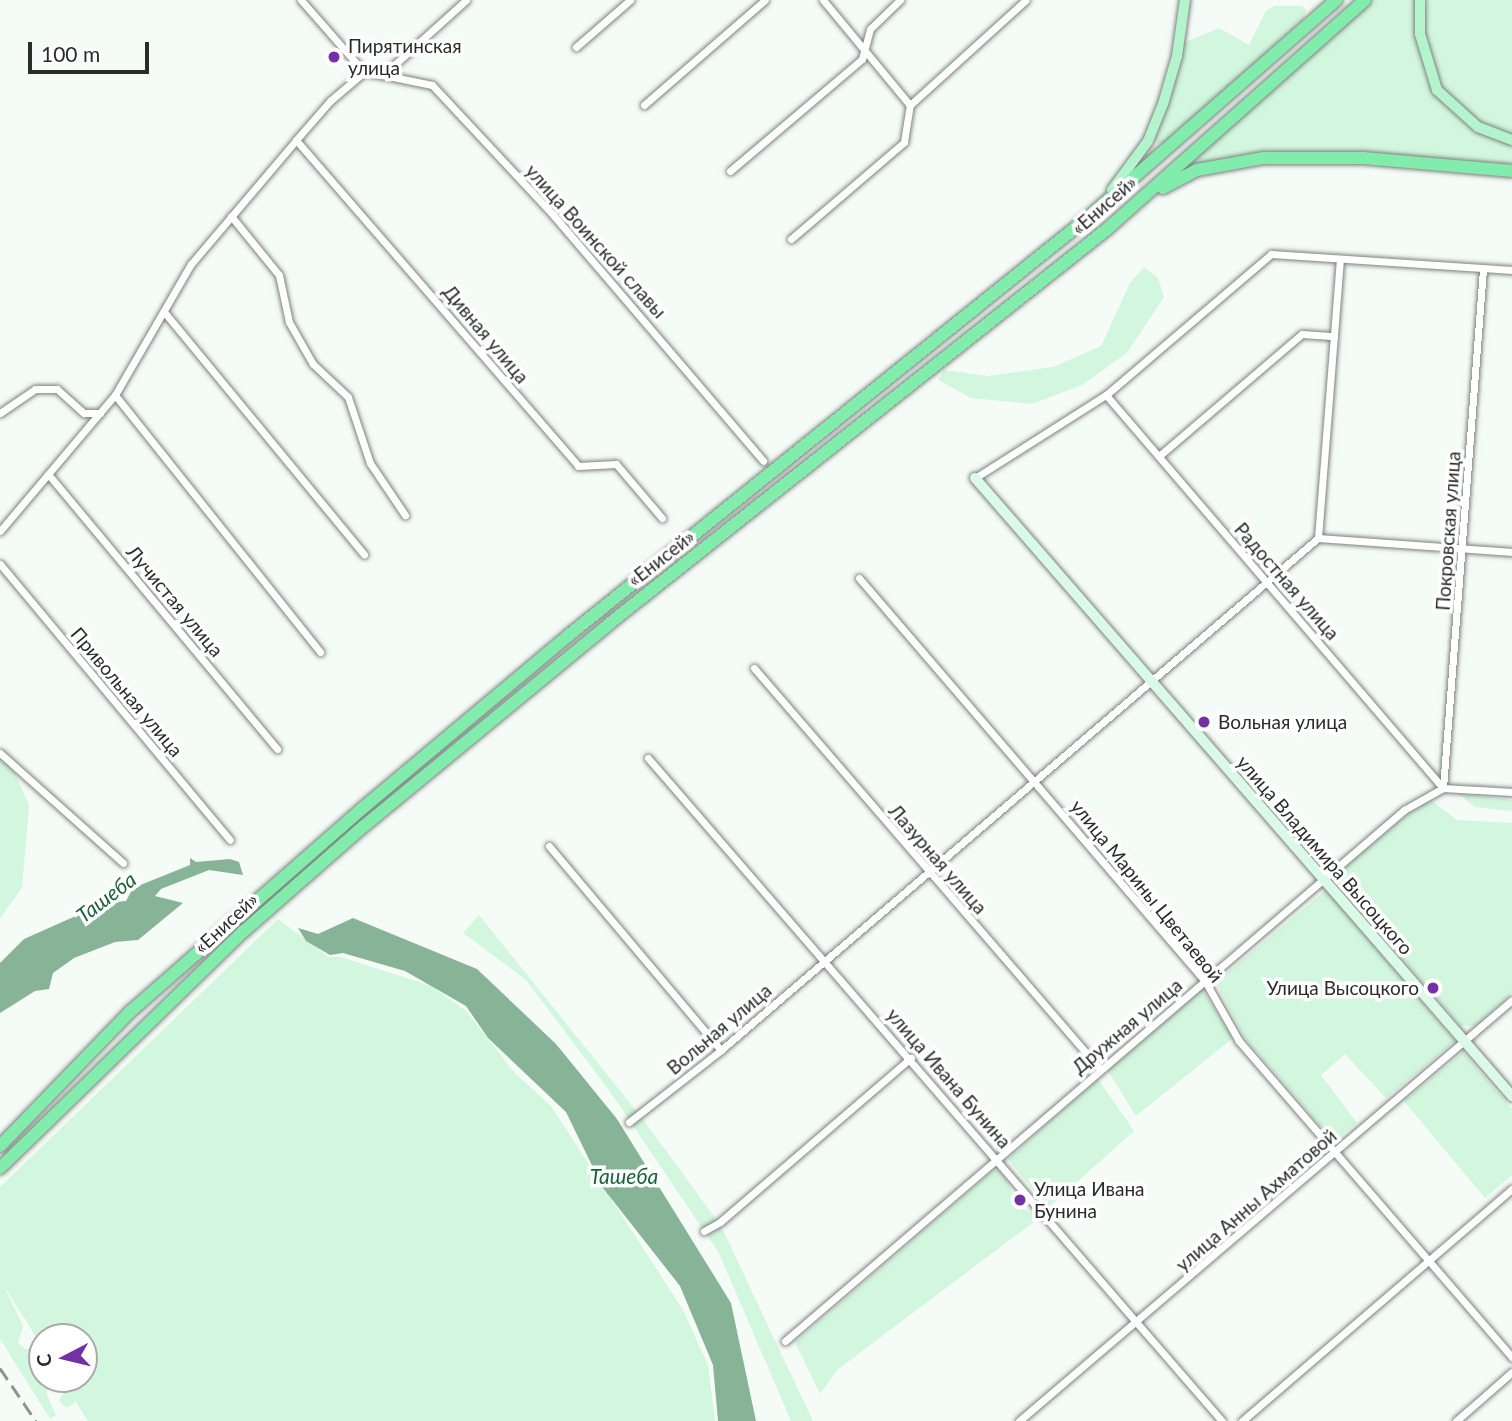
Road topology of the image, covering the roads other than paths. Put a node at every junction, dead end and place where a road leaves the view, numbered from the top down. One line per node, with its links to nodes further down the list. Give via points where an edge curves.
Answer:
1 (301, 0): 14 (street)
2 (466, 0): 15 (street)
3 (630, 0): 12 (street)
4 (765, 0): 17 (street)
5 (823, 0): 13 (street)
6 (900, 0): 13 (street, via 870,29)
7 (1026, 0): 16 (street)
8 (1185, 0): 23 (main road, via 1177,56 1148,141)
9 (1336, 0): 23 (highway, «Енисей»)
10 (1365, 0): 24 (highway, «Енисей»)
11 (1420, 0): 18 (main road, via 1422,44 1437,90 1478,127)
12 (576, 47)
13 (865, 49): 16 (street); 20 (street, via 862,59)
14 (364, 72): 15 (street, улица Воинской славы); 19 (street, via 330,101)
15 (383, 75): 36 (street, улица Воинской славы, via 432,85 580,246)
16 (910, 104): 25 (street, via 904,142)
17 (644, 105)
18 (1512, 139)
19 (296, 140): 22 (street); 40 (street, Дивная улица, via 578,466 616,464)
20 (730, 171)
21 (1512, 171): 24 (highway, via 1363,158 1230,161 1174,180)
22 (231, 216): 29 (street, via 191,264); 39 (street, via 279,275 289,322 313,364 348,397 370,463)
23 (1085, 220): 72 (highway, «Енисей», via 569,635 364,807 131,1011)
24 (1106, 230): 75 (highway, «Енисей», via 610,623 364,826 224,950)
25 (791, 239)
26 (1340, 259): 28 (street); 30 (street); 32 (street, via 1271,254)
27 (1512, 270): 28 (street)
28 (1483, 273): 43 (street, Покровская улица)
29 (165, 313): 31 (street); 45 (street)
30 (1334, 336): 35 (street, via 1302,334); 42 (street)
31 (115, 395): 34 (street); 49 (street)
32 (1107, 395): 35 (street, Радостная улица); 38 (street)
33 (0, 413): 34 (street, via 36,389 57,389 84,413)
34 (100, 413): 37 (street)
35 (1159, 456): 48 (street, Радостная улица)
36 (763, 461)
37 (48, 474): 41 (street); 52 (street, Лучистая улица)
38 (975, 478): 51 (street, улица Владимира Высоцкого)
39 (405, 515)
40 (662, 518)
41 (0, 531)
42 (1318, 538): 43 (street); 48 (street, Вольная улица)
43 (1464, 548): 44 (street); 56 (street, Покровская улица)
44 (1512, 552)
45 (364, 554)
46 (0, 564): 58 (street, Привольная улица)
47 (859, 578): 55 (street, улица Марины Цветаевой)
48 (1267, 582): 51 (street, Вольная улица); 56 (street, Радостная улица)
49 (320, 652)
50 (754, 668): 61 (street, Лазурная улица)
51 (1150, 681): 55 (street, Вольная улица); 62 (street, улица Владимира Высоцкого)
52 (277, 749)
53 (0, 753): 60 (street)
54 (648, 758): 63 (street, улица Ивана Бунина)
55 (1035, 780): 61 (street, Вольная улица); 64 (street, улица Марины Цветаевой)
56 (1443, 788): 57 (street); 62 (street, Дружная улица, via 1404,810)
57 (1512, 792)
58 (230, 840)
59 (549, 846): 67 (street)
60 (123, 863)
61 (928, 872): 63 (street, Вольная улица); 69 (street, Лазурная улица)
62 (1325, 879): 64 (street, Дружная улица); 66 (street, улица Владимира Высоцкого)
63 (825, 960): 67 (street, Вольная улица); 68 (street, улица Ивана Бунина)
64 (1205, 981): 69 (street, Дружная улица); 73 (street, улица Марины Цветаевой, via 1239,1041)
65 (1512, 1000): 66 (street, улица Анны Ахматовой)
66 (1466, 1040): 70 (street, улица Владимира Высоцкого); 73 (street, улица Анны Ахматовой)
67 (721, 1051): 71 (street, Вольная улица)
68 (911, 1058): 74 (street, улица Ивана Бунина); 77 (street)
69 (1100, 1069): 74 (street, Дружная улица)
70 (1512, 1096)
71 (629, 1122)
72 (0, 1146)
73 (1334, 1153): 78 (street, улица Марины Цветаевой); 79 (street, улица Анны Ахматовой)
74 (998, 1158): 79 (street, улица Ивана Бунина); 80 (street, Дружная улица)
75 (0, 1168)
76 (1512, 1189): 78 (street)
77 (704, 1231)
78 (1429, 1261): 81 (street, улица Марины Цветаевой); 85 (street)
79 (1138, 1322): 83 (street, улица Анны Ахматовой); 84 (street, улица Ивана Бунина)
80 (785, 1341)
81 (1512, 1357)
82 (1512, 1371): 86 (street)
83 (1019, 1421)
84 (1222, 1421)
85 (1242, 1421)
86 (1456, 1421)

